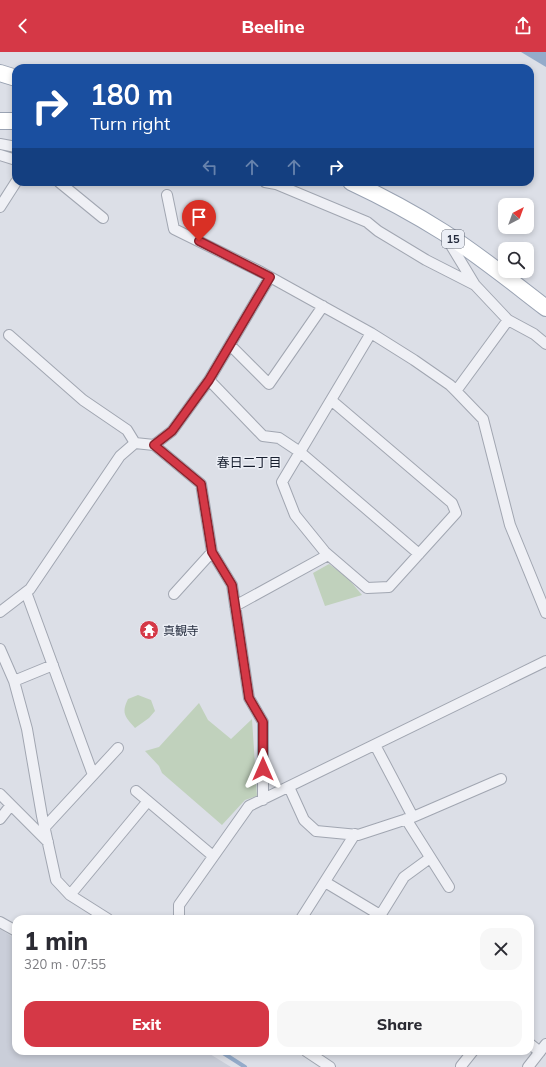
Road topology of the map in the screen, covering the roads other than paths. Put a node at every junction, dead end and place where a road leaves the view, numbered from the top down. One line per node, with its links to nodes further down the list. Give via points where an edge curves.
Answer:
1 (0, 73): 2 (main road)
2 (12, 77)
3 (0, 86): 4 (main road)
4 (12, 86)
5 (0, 121): 6 (main road)
6 (12, 121)
7 (0, 144): 8 (street)
8 (12, 146)
9 (0, 155): 10 (street)
10 (12, 159)
11 (13, 186): 16 (street)
12 (64, 186): 17 (street)
13 (281, 186): 20 (street, via 367,222 412,252)
14 (360, 186): 18 (main road, 15)
15 (167, 194): 19 (street, via 174,229)
16 (0, 207)
17 (103, 218)
18 (443, 232): 20 (street); 22 (main road, 15)
19 (270, 277): 21 (street); 29 (street)
20 (475, 285): 23 (street)
21 (323, 306): 24 (street); 29 (street, via 270,384)
22 (546, 308)
23 (508, 320): 25 (street); 31 (street)
24 (371, 332): 31 (street); 32 (street)
25 (534, 334): 27 (street); 28 (street)
26 (9, 335): 33 (street, via 83,400 126,430)
27 (546, 336)
28 (546, 344)
29 (230, 345): 30 (street)
30 (209, 380): 34 (street, via 172,431); 35 (street, via 263,436 279,438)
31 (456, 391): 43 (street, via 483,419 510,525)
32 (330, 400): 35 (street); 37 (street, via 452,503 456,513)
33 (134, 443): 34 (street); 39 (street, via 120,456)
34 (154, 445): 36 (street, via 201,484)
35 (300, 452): 37 (street); 38 (street, via 282,482 296,515)
36 (212, 552): 40 (street); 41 (street, via 232,585)
37 (419, 554): 38 (street, via 388,587 367,588)
38 (328, 555): 41 (street)
39 (26, 592): 42 (street); 46 (street)
40 (174, 594)
41 (235, 606): 55 (street, via 249,698 263,722)
42 (0, 612)
43 (546, 613)
44 (0, 649): 47 (street)
45 (546, 661): 48 (street)
46 (53, 665): 47 (street); 50 (street)
47 (14, 681): 60 (street, via 27,729)
48 (375, 745): 52 (street); 58 (street)
49 (118, 748): 50 (street)
50 (93, 775): 60 (street)
51 (501, 779): 58 (street)
52 (289, 786): 55 (street); 61 (street, via 304,820 316,831)
53 (136, 791): 56 (street)
54 (0, 794): 57 (street)
55 (263, 800): 63 (street, via 248,806)
56 (148, 801): 63 (street); 67 (street)
57 (11, 805): 59 (street); 62 (street)
58 (409, 818): 61 (street); 64 (street)
59 (0, 820)
60 (45, 828): 62 (street)
61 (356, 834): 65 (street)
62 (48, 842): 67 (street, via 56,880)
63 (213, 856): 69 (street, via 179,904)
64 (430, 858): 66 (street); 72 (street, via 404,877)
65 (325, 882): 70 (street); 71 (street)
66 (449, 887)
67 (70, 895): 68 (street)
68 (102, 915)
69 (179, 915)
70 (304, 915)
71 (376, 915)
72 (380, 915)
73 (0, 922): 74 (street)
74 (12, 929)
75 (543, 1048): 80 (street)
76 (312, 1055): 79 (street)
77 (470, 1055): 78 (street)
78 (461, 1066)
79 (330, 1067)
80 (528, 1067)

